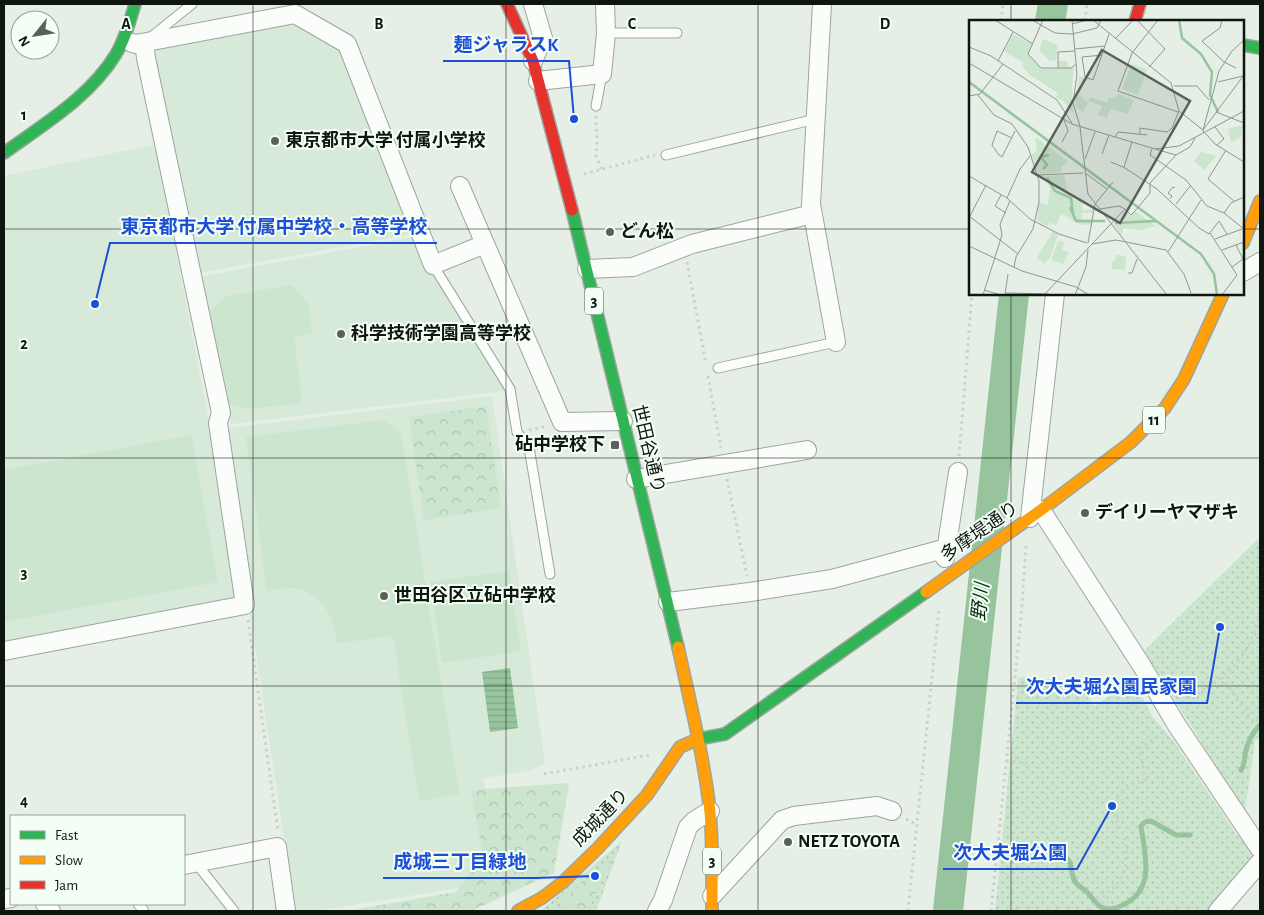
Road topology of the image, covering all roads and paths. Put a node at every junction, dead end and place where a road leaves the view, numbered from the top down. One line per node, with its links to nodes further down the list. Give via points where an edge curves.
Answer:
1 (135, 4): 17 (main road)
2 (192, 4): 18 (lane)
3 (507, 4): 21 (main road, 世田谷通り / 3)
4 (533, 4): 21 (street, via 542,38)
5 (605, 4): 15 (street)
6 (822, 4): 25 (street)
7 (1003, 4): 12 (path)
8 (1087, 4): 13 (path)
9 (1140, 4): 14 (main road)
10 (1260, 5): 11 (path)
11 (1260, 11)
12 (1002, 20)
13 (1085, 20)
14 (1134, 20)
15 (606, 33): 16 (lane); 22 (street)
16 (677, 33)
17 (125, 40): 18 (street); 26 (main road, via 89,89)
18 (144, 43): 38 (street, via 295,14 347,44); 59 (street, via 220,413 218,423)
19 (1244, 44): 20 (main road)
20 (1260, 48)
21 (533, 61): 23 (main road, 世田谷通り / 3)
22 (602, 74): 23 (street); 24 (lane)
23 (538, 82): 29 (main road, 世田谷通り / 3)
24 (596, 106): 28 (path, via 596,155)
25 (816, 118): 27 (lane); 32 (street)
26 (4, 153)
27 (666, 155): 28 (path, via 658,154)
28 (600, 169): 29 (path)
29 (564, 179): 39 (main road, 世田谷通り / 3)
30 (460, 186): 35 (street)
31 (1260, 201): 33 (main road)
32 (812, 214): 36 (street); 44 (street)
33 (1247, 218): 34 (main road)
34 (1244, 238)
35 (485, 244): 38 (street); 47 (street)
36 (684, 247): 39 (street, via 633,267); 50 (path)
37 (1260, 262): 40 (street)
38 (433, 265): 48 (lane, via 510,389)
39 (587, 269): 46 (main road, 世田谷通り / 3)
40 (1244, 271)
41 (972, 295): 51 (path)
42 (1055, 295): 53 (street)
43 (1223, 295): 53 (main road, 多摩堤通り / 11, via 1184,379 1166,408 1131,442)
44 (836, 342): 45 (lane)
45 (718, 368)
46 (623, 421): 47 (street); 52 (main road, 世田谷通り / 3)
47 (562, 422): 48 (path)
48 (516, 432): 55 (lane, via 529,447)
49 (807, 450): 50 (street)
50 (724, 464): 52 (street); 57 (path)
51 (958, 472): 54 (street)
52 (636, 479): 58 (main road, 世田谷通り / 3)
53 (1030, 518): 56 (main road, 多摩堤通り / 11); 67 (street, via 1142,666); 70 (path)
54 (947, 548): 56 (street); 57 (street, via 832,579)
55 (550, 574): 60 (path)
56 (945, 579): 68 (main road, 多摩堤通り / 11, via 725,734); 84 (path)
57 (750, 592): 58 (street)
58 (668, 602): 68 (main road, 世田谷通り / 3)
59 (246, 605): 64 (street); 75 (path, via 279,838)
60 (555, 606)
61 (1260, 612): 62 (path)
62 (1254, 634): 63 (path); 65 (path, via 1239,660)
63 (1260, 635)
64 (4, 651)
65 (1222, 676): 66 (path, via 1254,723); 67 (path, via 1190,701 1186,716)
66 (1260, 717)
67 (1176, 724): 76 (street); 86 (path, via 1140,748 1145,780 1127,786 1118,795 1117,822 1125,839 1123,876)
68 (698, 739): 73 (main road, 世田谷通り / 3); 82 (main road, 成城通り, via 680,747 647,796 563,882)
69 (651, 754): 72 (path)
70 (1006, 761): 71 (path); 85 (path)
71 (1029, 763)
72 (544, 774)
73 (710, 811): 79 (main road, 世田谷通り / 3); 83 (street, via 688,827)
74 (892, 811): 79 (street, via 877,806 782,820)
75 (277, 847): 78 (street); 81 (street)
76 (1260, 850)
77 (1260, 862): 87 (street)
78 (190, 864): 80 (lane)
79 (712, 904)
80 (234, 911)
81 (286, 911)
82 (518, 911)
83 (657, 911)
84 (908, 911)
85 (992, 911)
86 (1089, 911)
87 (1218, 911)

